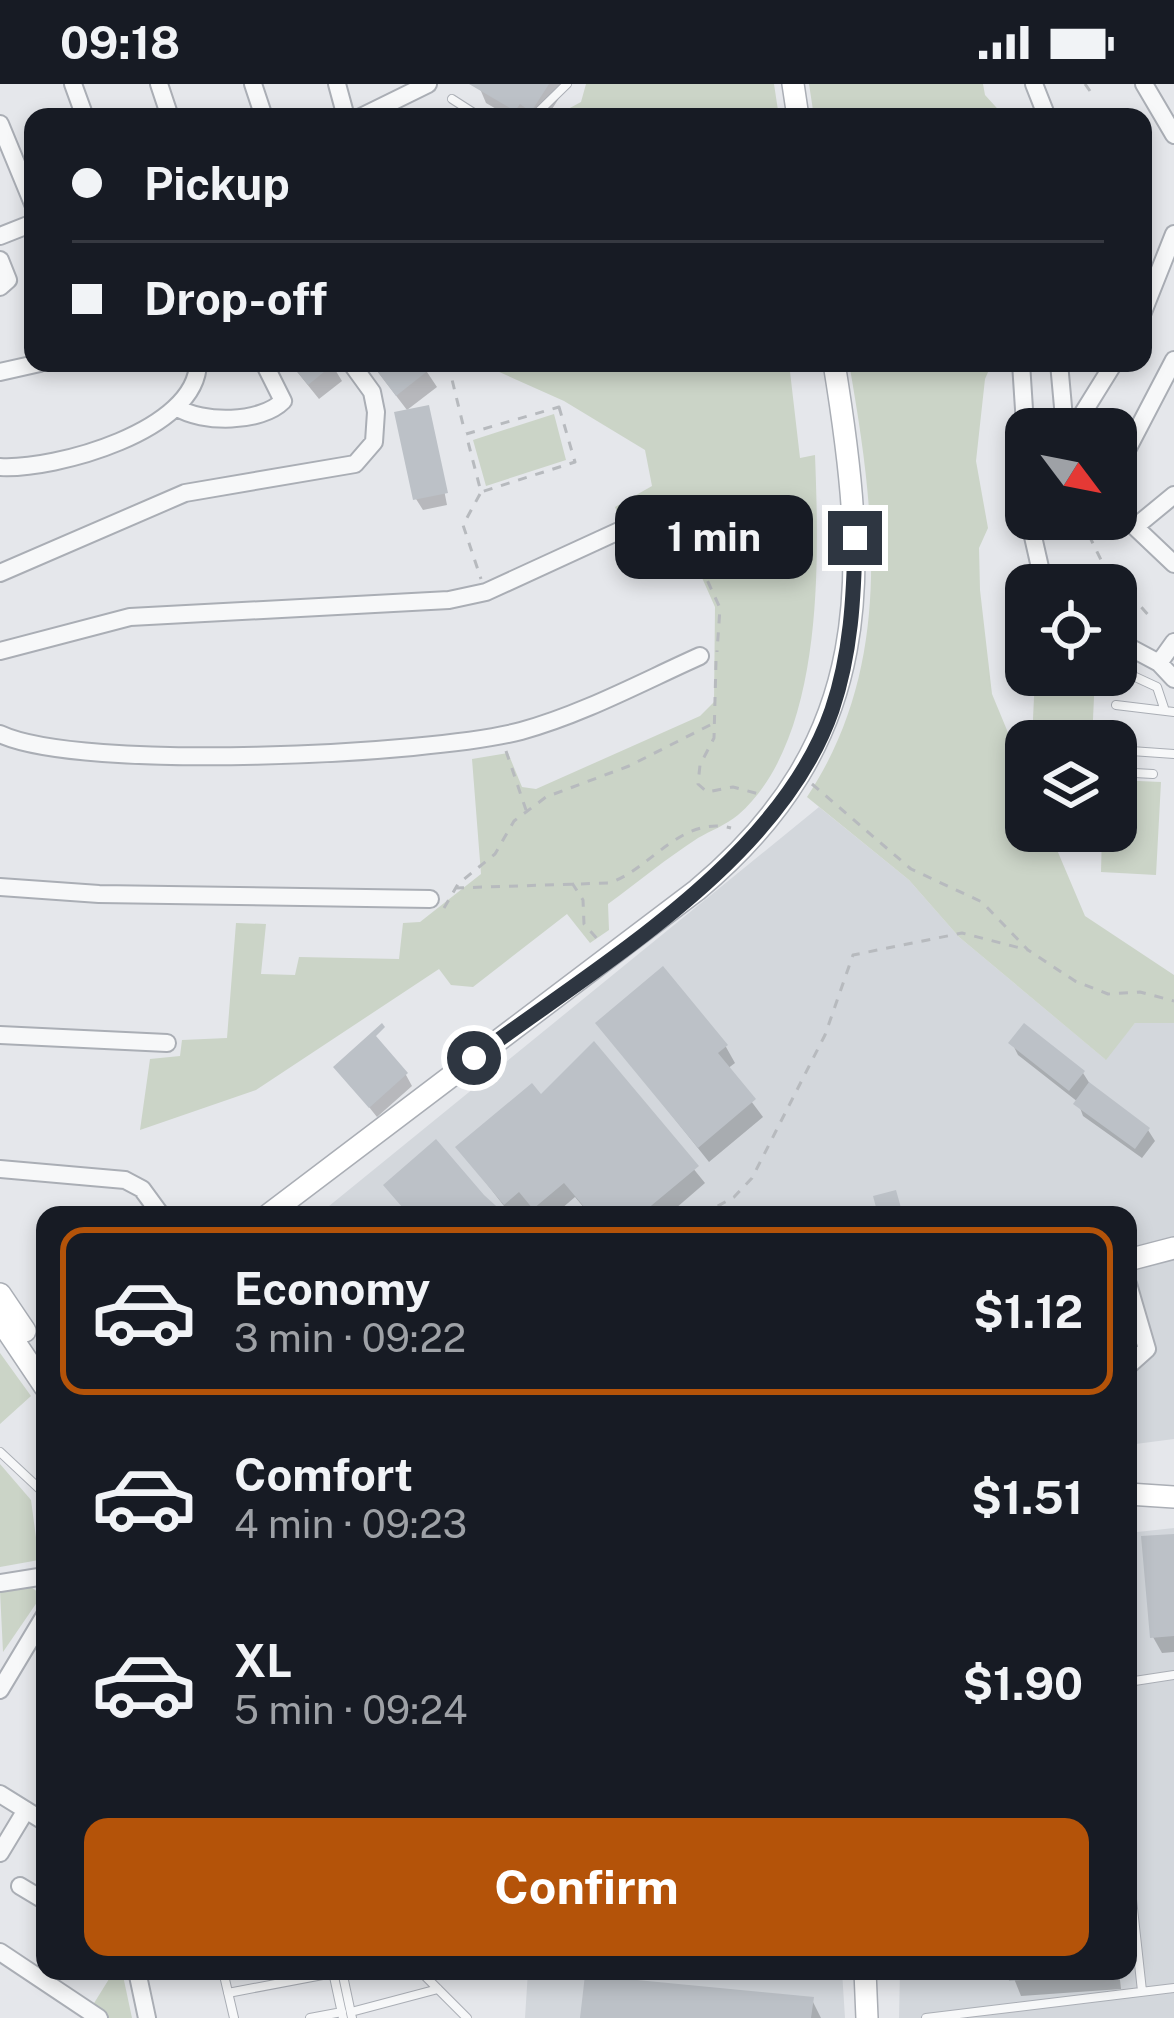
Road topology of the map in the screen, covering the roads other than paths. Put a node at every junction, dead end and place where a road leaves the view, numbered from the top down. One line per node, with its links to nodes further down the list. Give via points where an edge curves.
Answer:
1 (428, 84): 5 (street)
2 (567, 84): 7 (lane)
3 (1144, 84): 9 (street)
4 (452, 99): 6 (lane)
5 (381, 108)
6 (466, 108)
7 (542, 108)
8 (0, 124): 10 (street)
9 (1174, 135)
10 (24, 182)
11 (1174, 234): 14 (street)
12 (0, 260): 13 (street, via 8,279)
13 (0, 286)
14 (1152, 289)
15 (1174, 360): 27 (street)
16 (196, 372): 23 (street)
17 (269, 372): 23 (street, via 284,401 261,416)
18 (358, 372): 34 (street, via 376,412 374,442 356,464 185,494)
19 (835, 372): 55 (street, via 854,502 853,601 839,686 801,775 707,882)
20 (1022, 372): 24 (street)
21 (1060, 372): 25 (street)
22 (1108, 372): 26 (street)
23 (176, 407): 28 (street, via 79,458)
24 (1024, 408)
25 (1066, 408)
26 (1083, 408)
27 (1137, 431)
28 (0, 467)
29 (1174, 495): 30 (street)
30 (1137, 525)
31 (1137, 529): 33 (street)
32 (621, 530): 36 (street, via 486,592 413,605 130,617)
33 (1174, 564)
34 (0, 573)
35 (1174, 642): 39 (street)
36 (0, 651)
37 (1137, 651): 39 (street)
38 (700, 656): 44 (street, via 501,736 385,751 70,752)
39 (1159, 663): 41 (street)
40 (1137, 678): 43 (lane, via 1156,687)
41 (1174, 679)
42 (1116, 705): 43 (lane)
43 (1170, 711)
44 (0, 734)
45 (1137, 751): 46 (lane)
46 (1174, 754)
47 (1137, 773): 48 (lane)
48 (1154, 774)
49 (0, 886): 50 (street, via 99,895)
50 (430, 899)
51 (0, 1035): 52 (street)
52 (167, 1043)
53 (0, 1169): 54 (street, via 125,1180)
54 (154, 1206)
55 (280, 1206)
56 (1174, 1248): 57 (street)
57 (1137, 1258)
58 (0, 1294): 61 (street)
59 (1137, 1315): 62 (street, via 1147,1349)
60 (0, 1320): 63 (street)
61 (36, 1348)
62 (1137, 1358)
63 (36, 1374)
64 (0, 1451): 66 (lane)
65 (1174, 1480): 67 (street)
66 (36, 1485)
67 (1137, 1494)
68 (1137, 1494): 69 (street)
69 (1174, 1497)
70 (36, 1577): 71 (street)
71 (0, 1583)
72 (36, 1630): 75 (street)
73 (1174, 1675): 74 (lane)
74 (1137, 1681)
75 (0, 1690)
76 (0, 1794): 77 (street)
77 (26, 1810): 78 (street); 79 (street)
78 (36, 1816)
79 (0, 1853)
80 (20, 1886): 81 (street)
81 (36, 1896)
82 (1137, 1945): 94 (lane)
83 (0, 1952): 84 (street)
84 (36, 1976)
85 (42, 1980): 97 (street)
86 (139, 1980): 98 (street)
87 (225, 1980): 95 (lane)
88 (294, 1980): 95 (lane)
89 (337, 1980): 96 (lane)
90 (428, 1980): 93 (lane)
91 (865, 1980): 102 (street)
92 (1174, 1988): 94 (lane)
93 (438, 1989): 96 (lane); 101 (lane)
94 (1142, 1991): 103 (lane)
95 (228, 1993): 99 (lane)
96 (347, 2015): 100 (lane)
97 (99, 2018)
98 (147, 2018)
99 (234, 2018)
100 (310, 2018)
101 (467, 2018)
102 (867, 2018)
103 (926, 2018)

